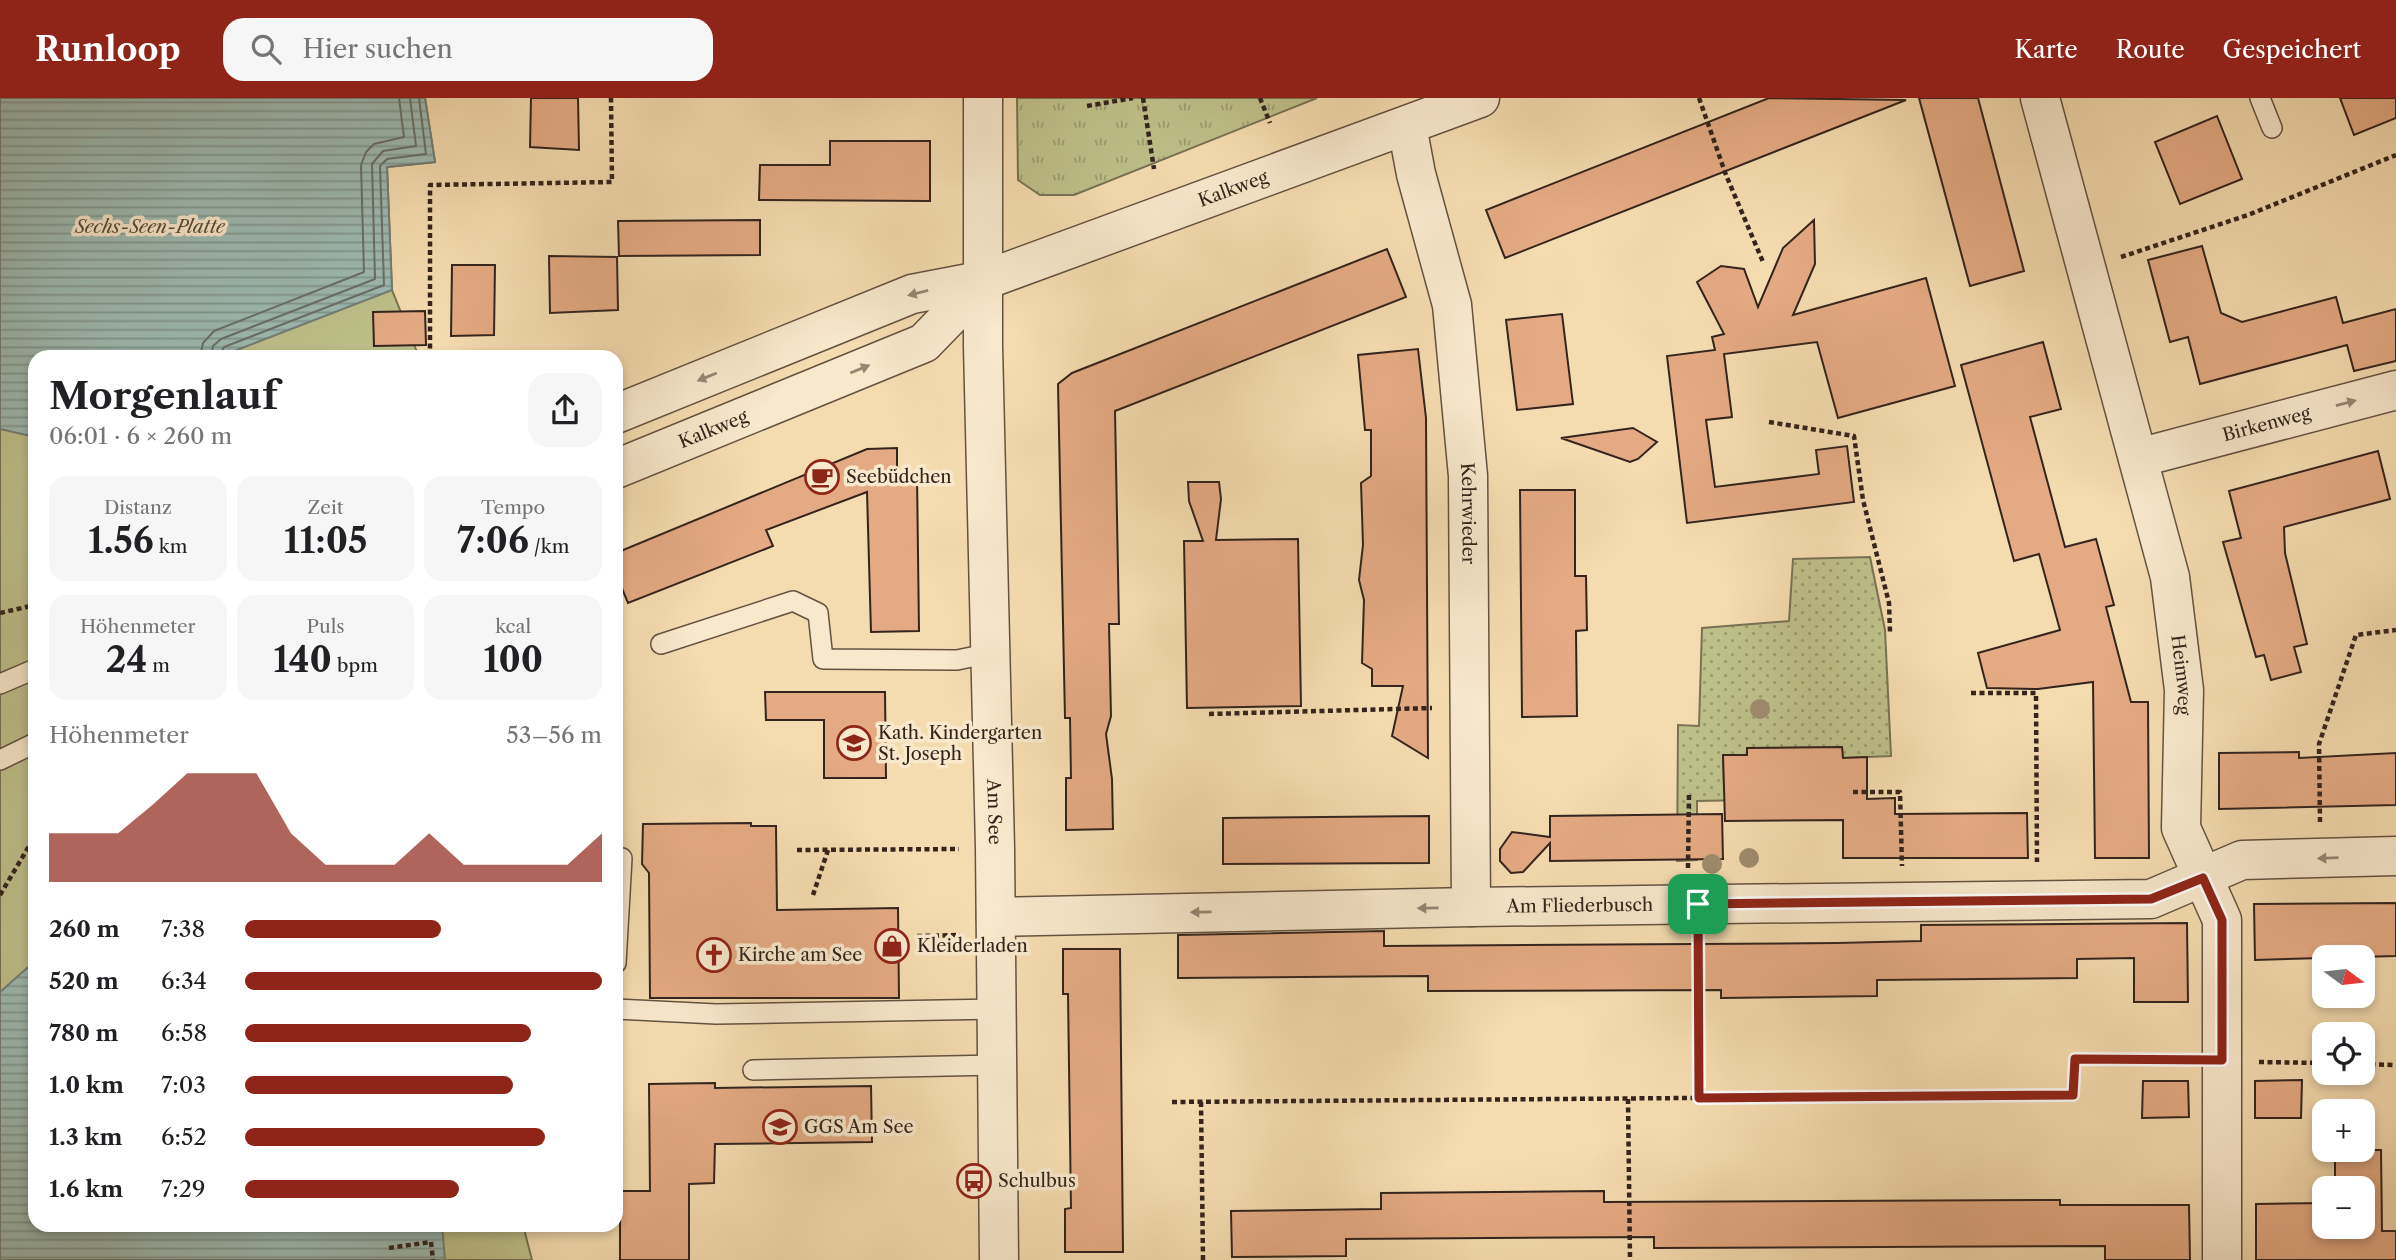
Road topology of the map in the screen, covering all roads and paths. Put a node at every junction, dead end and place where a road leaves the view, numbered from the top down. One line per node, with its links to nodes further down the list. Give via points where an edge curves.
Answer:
1 (611, 98): 19 (path, via 612,182 430,185)
2 (984, 98): 18 (street, Am See)
3 (1133, 98): 10 (path)
4 (1143, 98): 15 (path)
5 (1260, 98): 11 (path)
6 (1480, 98): 12 (street, Kalkweg)
7 (1699, 98): 16 (path)
8 (2040, 98): 17 (street, Heimweg)
9 (2260, 98): 13 (lane)
10 (1087, 106)
11 (1270, 123)
12 (1408, 126): 18 (street, Kalkweg); 34 (street, Kehrwieder, via 1416,174 1452,305 1468,476)
13 (2272, 128)
14 (2396, 155): 17 (path, via 2248,215)
15 (1154, 169)
16 (1763, 262)
17 (2087, 269): 23 (street, Heimweg)
18 (985, 280): 21 (street, Kalkweg, one-way to 21, via 912,294); 24 (street, Kalkweg, one-way to 18, via 924,343); 30 (street, Am See)
19 (430, 350)
20 (2396, 390): 23 (street, Birkenweg, one-way to 20)
21 (623, 411)
22 (1769, 422): 28 (path, via 1854,436 1863,500 1889,604)
23 (2138, 458): 46 (street, Heimweg, via 2170,578 2184,690 2181,828)
24 (623, 466)
25 (28, 607): 26 (path)
26 (0, 613)
27 (2396, 630): 45 (path, via 2356,635 2319,744)
28 (1890, 632)
29 (661, 644): 30 (lane, via 793,601 818,613 823,659 957,660)
30 (991, 653): 41 (street, Am See)
31 (28, 672): 32 (lane)
32 (0, 684)
33 (1971, 694): 49 (path, via 2036,693)
34 (1469, 706): 35 (path); 52 (street, Kehrwieder)
35 (1209, 714)
36 (28, 746): 37 (lane)
37 (0, 760)
38 (1853, 792): 50 (path, via 1900,792)
39 (1689, 794): 51 (path)
40 (28, 848): 47 (path)
41 (995, 848): 43 (path); 53 (street, Am See)
42 (797, 850): 43 (path)
43 (828, 850): 48 (path)
44 (2396, 856): 45 (street, Am Fliederbusch, one-way to 45)
45 (2321, 858): 46 (street, Am Fliederbusch, via 2242,860)
46 (2203, 878): 49 (street, Am Fliederbusch, via 2151,899); 56 (street, Heimweg, via 2222,920)
47 (0, 895)
48 (813, 895)
49 (2037, 900): 50 (street, Am Fliederbusch)
50 (1902, 902): 51 (street, Am Fliederbusch)
51 (1693, 904): 52 (street, Am Fliederbusch); 62 (path)
52 (1471, 907): 53 (street, Am Fliederbusch, one-way to 53)
53 (996, 916): 55 (street, Am See)
54 (623, 1009): 55 (lane, via 716,1014)
55 (997, 1009): 59 (street, Am See)
56 (2222, 1060): 57 (path); 62 (path, via 2075,1059 2073,1095); 71 (street, Heimweg)
57 (2312, 1063)
58 (2375, 1064): 60 (path)
59 (997, 1065): 61 (lane); 68 (street, Am See)
60 (2396, 1065)
61 (753, 1070)
62 (1699, 1098): 63 (path)
63 (1628, 1099): 65 (path); 70 (path)
64 (1172, 1102): 65 (path)
65 (1201, 1102): 69 (path)
66 (389, 1248): 67 (path, via 431,1242)
67 (433, 1260)
68 (999, 1260)
69 (1203, 1260)
70 (1630, 1260)
71 (2222, 1260)

